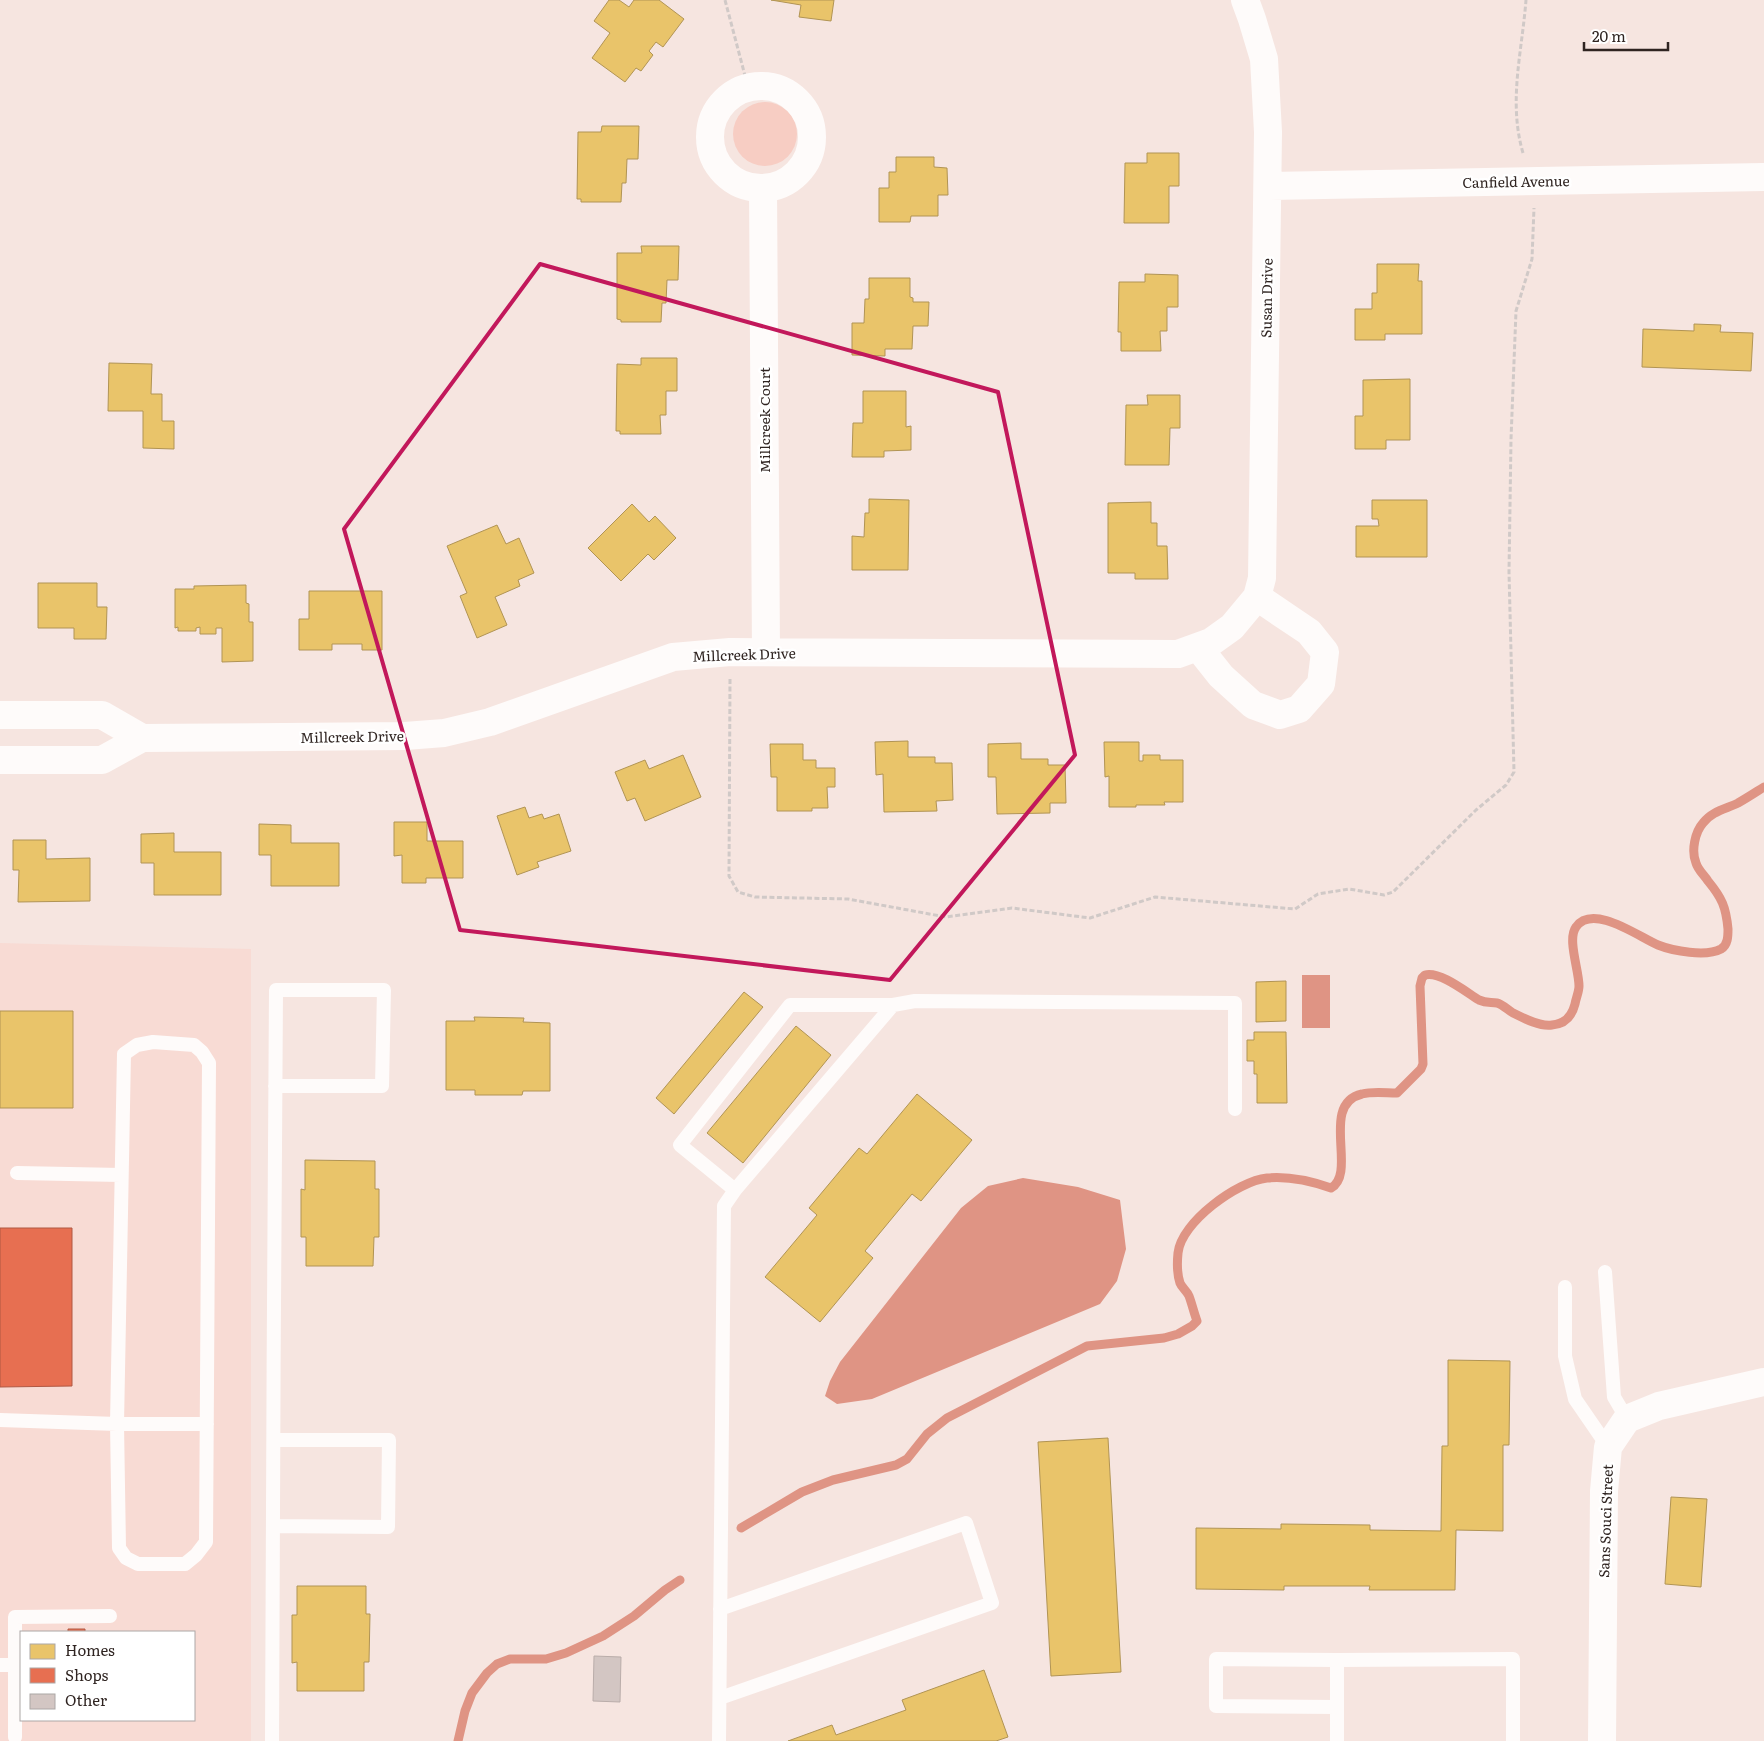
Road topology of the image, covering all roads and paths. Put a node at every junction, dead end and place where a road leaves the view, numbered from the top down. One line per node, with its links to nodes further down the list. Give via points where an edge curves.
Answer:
1 (725, 0): 3 (path)
2 (1245, 0): 5 (street, Susan Drive, via 1264,59)
3 (748, 87): 6 (street, via 721,105 713,120 710,136 720,167 747,186); 6 (street, via 779,88 803,107 810,122 810,152 803,166 792,178)
4 (1764, 177): 5 (street, Canfield Avenue)
5 (1268, 186): 7 (street, Susan Drive, via 1262,578)
6 (763, 188): 10 (street, Millcreek Court)
7 (1257, 597): 8 (street, Susan Drive); 9 (street, via 1309,632 1325,652 1322,684 1299,709 1280,715 1253,705 1222,676)
8 (1232, 627): 9 (street, Millcreek Drive)
9 (1198, 647): 10 (street, Millcreek Drive, via 1178,654)
10 (766, 652): 12 (street, Millcreek Drive, via 673,658 490,722 444,733)
11 (0, 715): 12 (street, via 102,715)
12 (142, 738): 13 (street, Millcreek Drive, via 102,760)
13 (0, 760)
14 (893, 1005): 16 (lane, via 915,1001 1235,1003); 19 (lane); 19 (lane, via 790,1005 680,1145)
15 (275, 1086): 15 (lane, via 276,990 384,990 382,1086); 27 (lane)
16 (1235, 1109)
17 (17, 1173): 18 (lane)
18 (121, 1175): 25 (lane); 26 (lane, via 124,1054 137,1045 153,1042 194,1045 209,1063)
19 (736, 1190): 30 (lane, via 724,1206)
20 (1605, 1272): 23 (lane, via 1614,1397)
21 (1565, 1287): 28 (lane, via 1566,1356 1575,1399)
22 (1764, 1382): 23 (street, via 1659,1406)
23 (1628, 1419): 28 (street, Sans Souci Street)
24 (0, 1420): 25 (lane)
25 (117, 1424): 26 (lane); 26 (lane, via 119,1548 126,1558 138,1564 185,1564 206,1542)
26 (207, 1424)
27 (274, 1440): 29 (lane); 29 (lane, via 389,1440 388,1526)
28 (1608, 1447): 42 (street, Sans Souci Street, via 1604,1491)
29 (273, 1526): 38 (lane)
30 (720, 1609): 35 (lane); 35 (lane, via 966,1523 992,1603)
31 (110, 1616): 34 (lane, via 16,1617)
32 (1337, 1660): 36 (lane); 36 (lane, via 1216,1659 1216,1706); 41 (lane, via 1513,1659)
33 (0, 1664): 34 (lane)
34 (15, 1665): 37 (lane)
35 (720, 1698): 39 (lane)
36 (1337, 1707): 40 (lane)
37 (15, 1737)
38 (272, 1741)
39 (719, 1741)
40 (1337, 1741)
41 (1513, 1741)
42 (1602, 1741)

